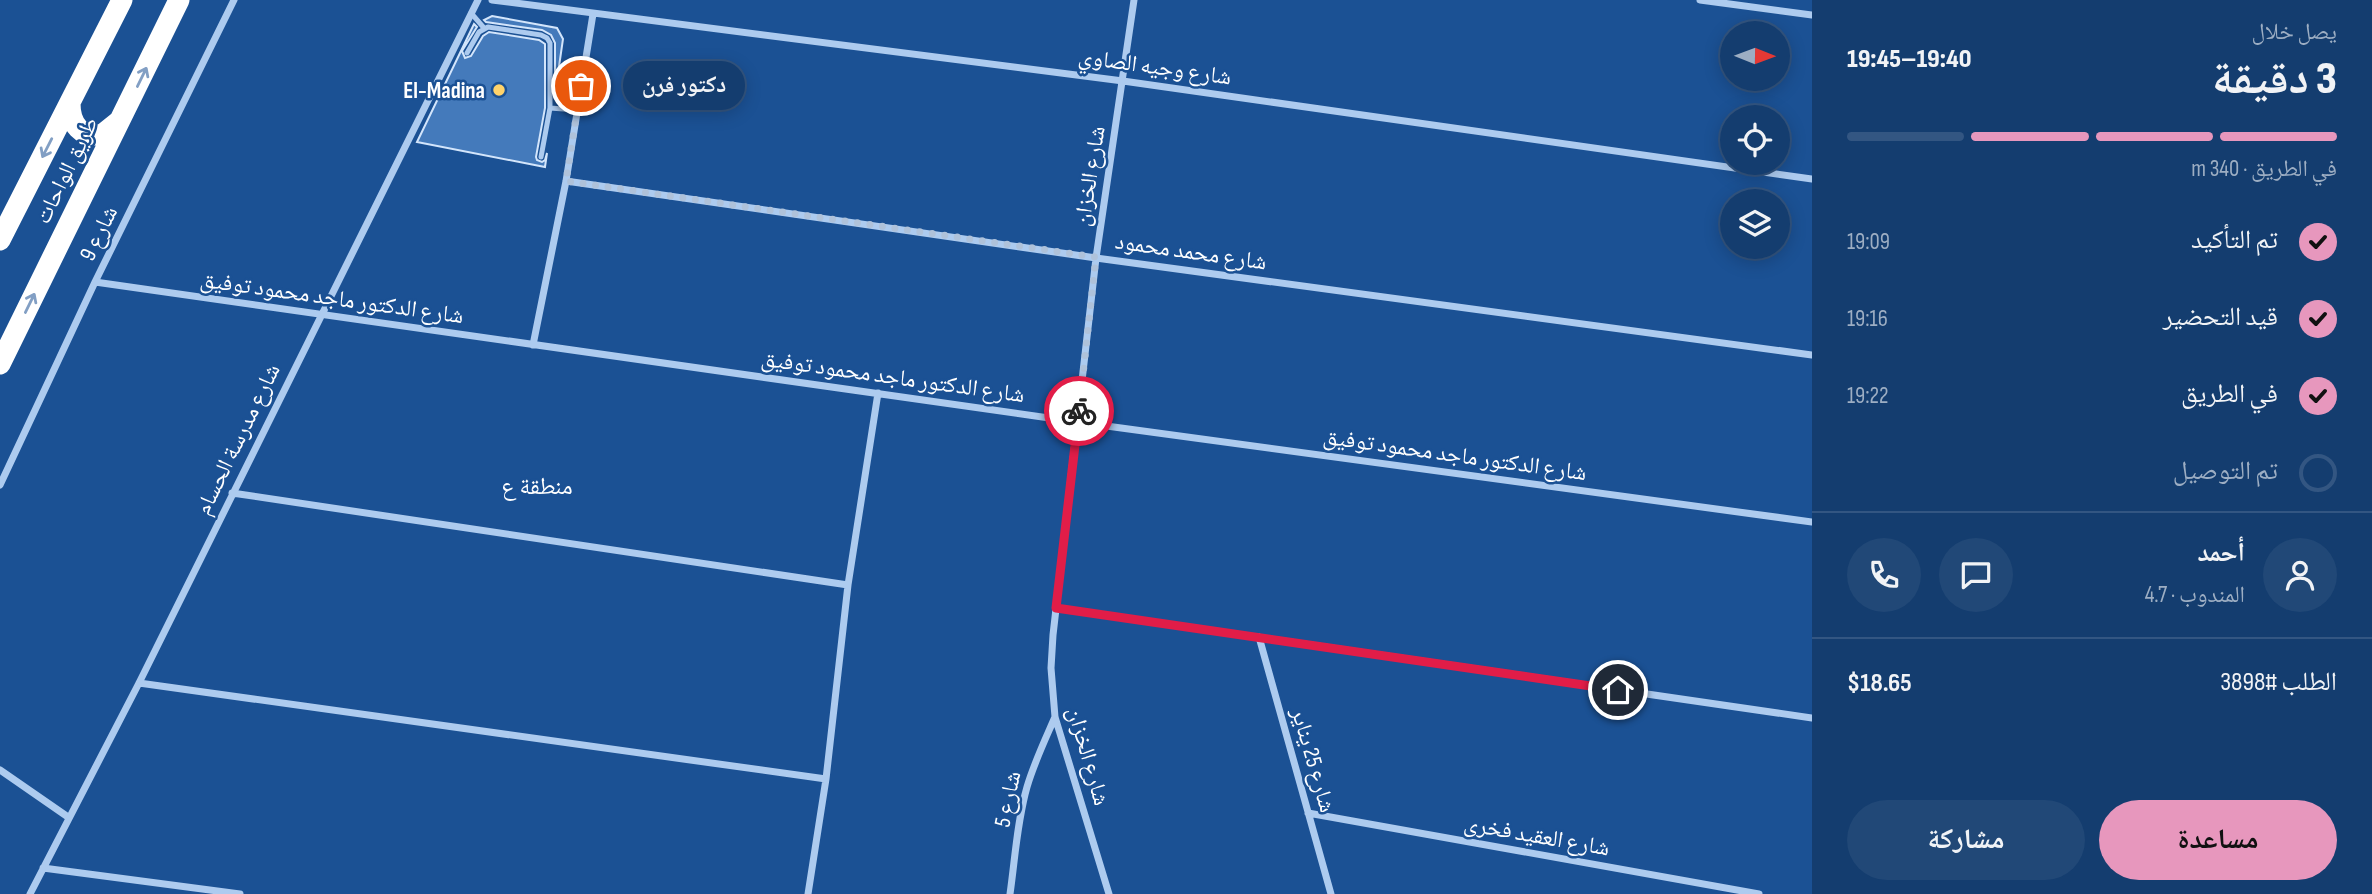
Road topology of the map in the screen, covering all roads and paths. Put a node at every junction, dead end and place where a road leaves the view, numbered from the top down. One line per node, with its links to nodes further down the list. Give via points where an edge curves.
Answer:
1 (122, 0): 14 (highway, طريق الواحات)
2 (179, 0): 17 (highway, طريق الواحات, one-way to 2)
3 (234, 0): 23 (street, شارع 9)
4 (478, 0): 8 (street, شارع مدرسة الحسام)
5 (492, 0): 9 (street, شارع وجيه الصاوي)
6 (1134, 0): 13 (street, شارع الخزان)
7 (1700, 0): 10 (street)
8 (471, 13): 11 (lane); 24 (street, شارع مدرسة الحسام)
9 (593, 14): 13 (street, شارع وجيه الصاوي); 16 (street)
10 (1812, 15)
11 (484, 28): 12 (lane); 15 (lane, via 547,38)
12 (467, 53)
13 (1123, 80): 19 (street, شارع وجيه الصاوي); 22 (street, شارع الخزان)
14 (70, 103): 17 (highway, via 72,121 86,134 103,134); 21 (highway, طريق الواحات, one-way to 21)
15 (550, 108): 16 (lane); 18 (lane)
16 (578, 110): 20 (street)
17 (120, 120): 27 (highway, طريق الواحات, one-way to 17)
18 (541, 158)
19 (1812, 179)
20 (566, 181): 22 (street, شارع محمد محمود); 25 (street)
21 (0, 240)
22 (1096, 257): 26 (street, شارع محمد محمود); 29 (street, شارع الخزان)
23 (95, 282): 24 (street, شارع الدكتور ماجد محمود توفيق); 30 (street, شارع 9)
24 (320, 315): 25 (street, شارع الدكتور ماجد محمود توفيق); 31 (street, شارع مدرسة الحسام)
25 (533, 345): 28 (street, شارع الدكتور ماجد محمود توفيق)
26 (1812, 355)
27 (0, 364)
28 (878, 393): 29 (street, شارع الدكتور ماجد محمود توفيق); 33 (street)
29 (1077, 422): 32 (street, شارع الدكتور ماجد محمود توفيق); 34 (street, شارع الخزان)
30 (0, 485)
31 (232, 492): 33 (street); 36 (street, شارع مدرسة الحسام)
32 (1812, 522)
33 (849, 584): 40 (street)
34 (1056, 608): 35 (street); 37 (street, شارع الخزان, via 1051,668)
35 (1259, 637): 38 (street); 41 (street, شارع 25 يناير)
36 (139, 683): 40 (street); 42 (street, شارع مدرسة الحسام)
37 (1055, 717): 47 (street, شارع 5, via 1027,789); 48 (street, شارع الخزان)
38 (1812, 718)
39 (0, 770): 42 (street)
40 (826, 779): 46 (street)
41 (1308, 813): 49 (street, شارع 25 يناير); 50 (street, شارع العقيد فخرى)
42 (68, 817): 43 (street, شارع مدرسة الحسام)
43 (43, 868): 44 (street, شارع مدرسة الحسام); 45 (street)
44 (30, 894)
45 (240, 894)
46 (808, 894)
47 (1010, 894)
48 (1110, 894)
49 (1331, 894)
50 (1759, 894)

